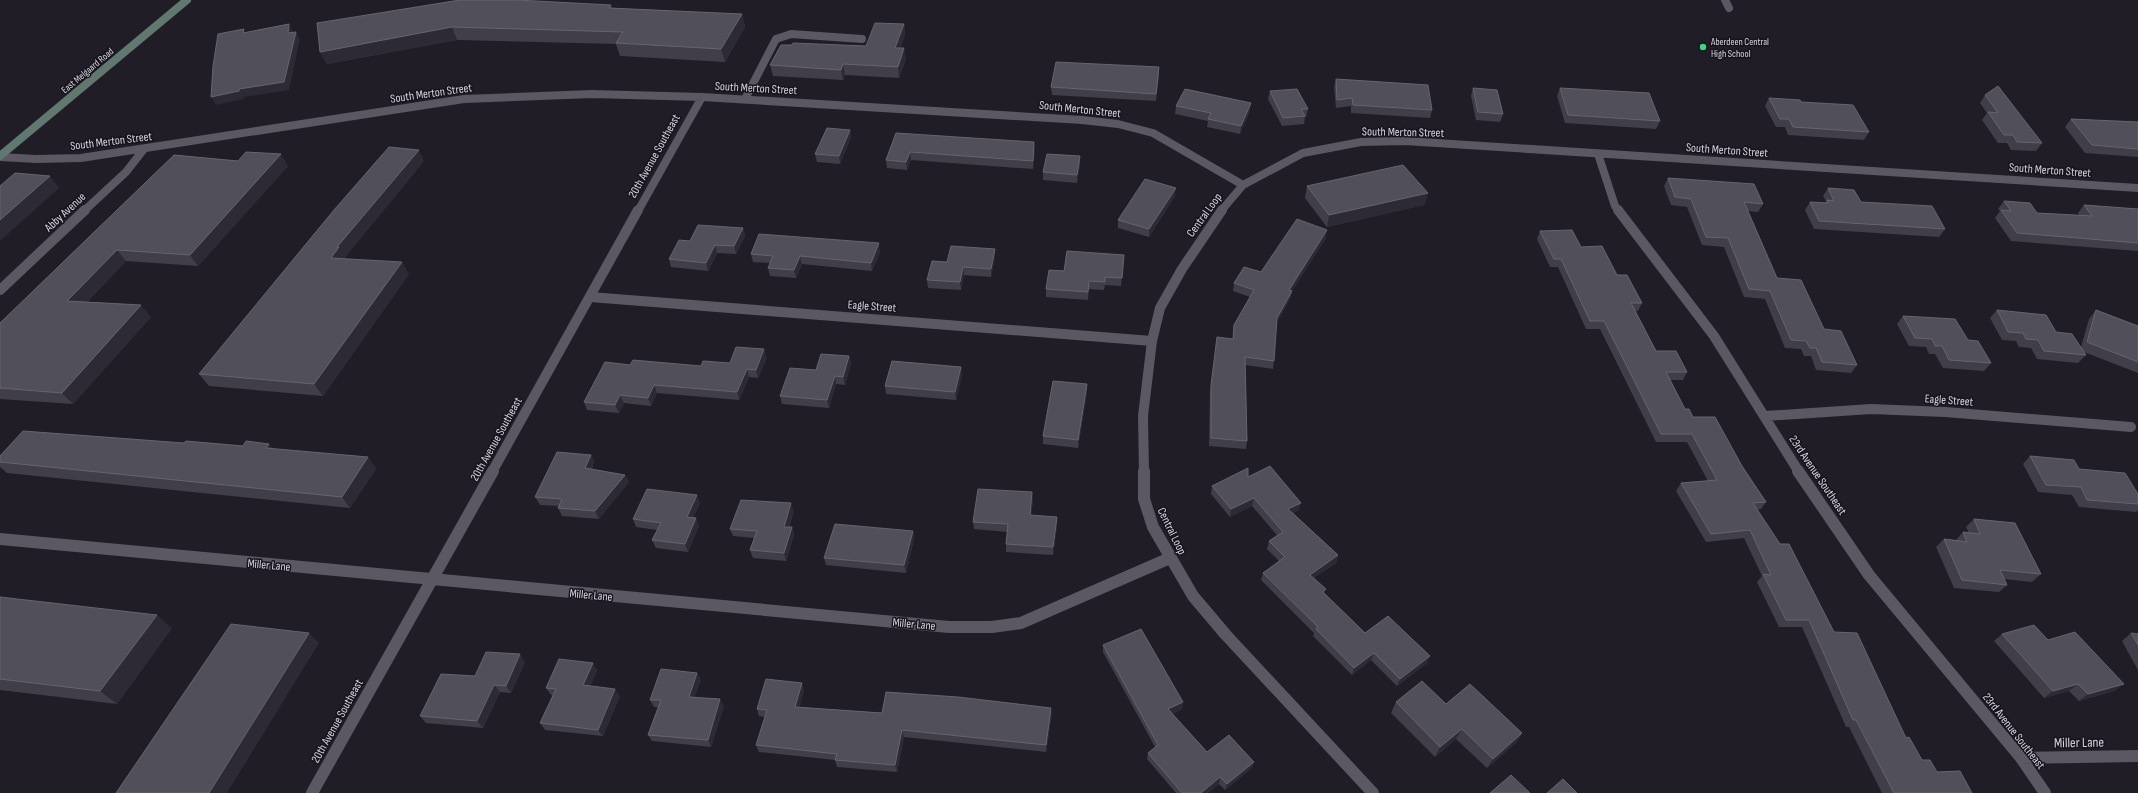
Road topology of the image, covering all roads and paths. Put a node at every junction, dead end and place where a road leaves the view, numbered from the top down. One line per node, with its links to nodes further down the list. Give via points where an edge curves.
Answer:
1 (187, 0): 9 (main road, East Melgaard Road)
2 (1725, 0): 3 (street)
3 (1729, 8)
4 (862, 39): 6 (street, via 791,34 776,39)
5 (702, 97): 6 (street, South Merton Street); 7 (street, South Merton Street, via 592,94 464,99); 13 (street, 20th Avenue Southeast)
6 (745, 99): 10 (street, South Merton Street, via 1118,124 1153,133)
7 (144, 149): 9 (street, South Merton Street, via 81,158 36,159); 12 (street, Abby Avenue, via 126,172)
8 (1598, 154): 10 (street, South Merton Street, via 1405,141 1360,142 1303,154); 11 (street, South Merton Street); 15 (street, 23rd Avenue Southeast, via 1615,206 1714,336)
9 (0, 156)
10 (1243, 185): 14 (street, Central Loop, via 1224,206 1182,269 1160,308)
11 (2138, 188)
12 (0, 290)
13 (590, 297): 14 (street, Eagle Street); 19 (street, 20th Avenue Southeast)
14 (1152, 341): 18 (street, Central Loop, via 1143,416 1144,499 1153,527)
15 (1765, 416): 16 (street, Eagle Street, via 1871,409 1945,412); 21 (street, 23rd Avenue Southeast, via 1789,457 1869,575)
16 (2131, 427)
17 (0, 539): 19 (street, Miller Lane)
18 (1170, 558): 19 (street, Miller Lane, via 1021,623 992,627 949,627); 23 (street, Central Loop, via 1193,596 1226,635)
19 (432, 580): 22 (street, 20th Avenue Southeast)
20 (2138, 756): 21 (street, Miller Lane)
21 (2021, 758): 24 (street, 23rd Avenue Southeast)
22 (312, 793)
23 (1374, 793)
24 (2045, 793)

